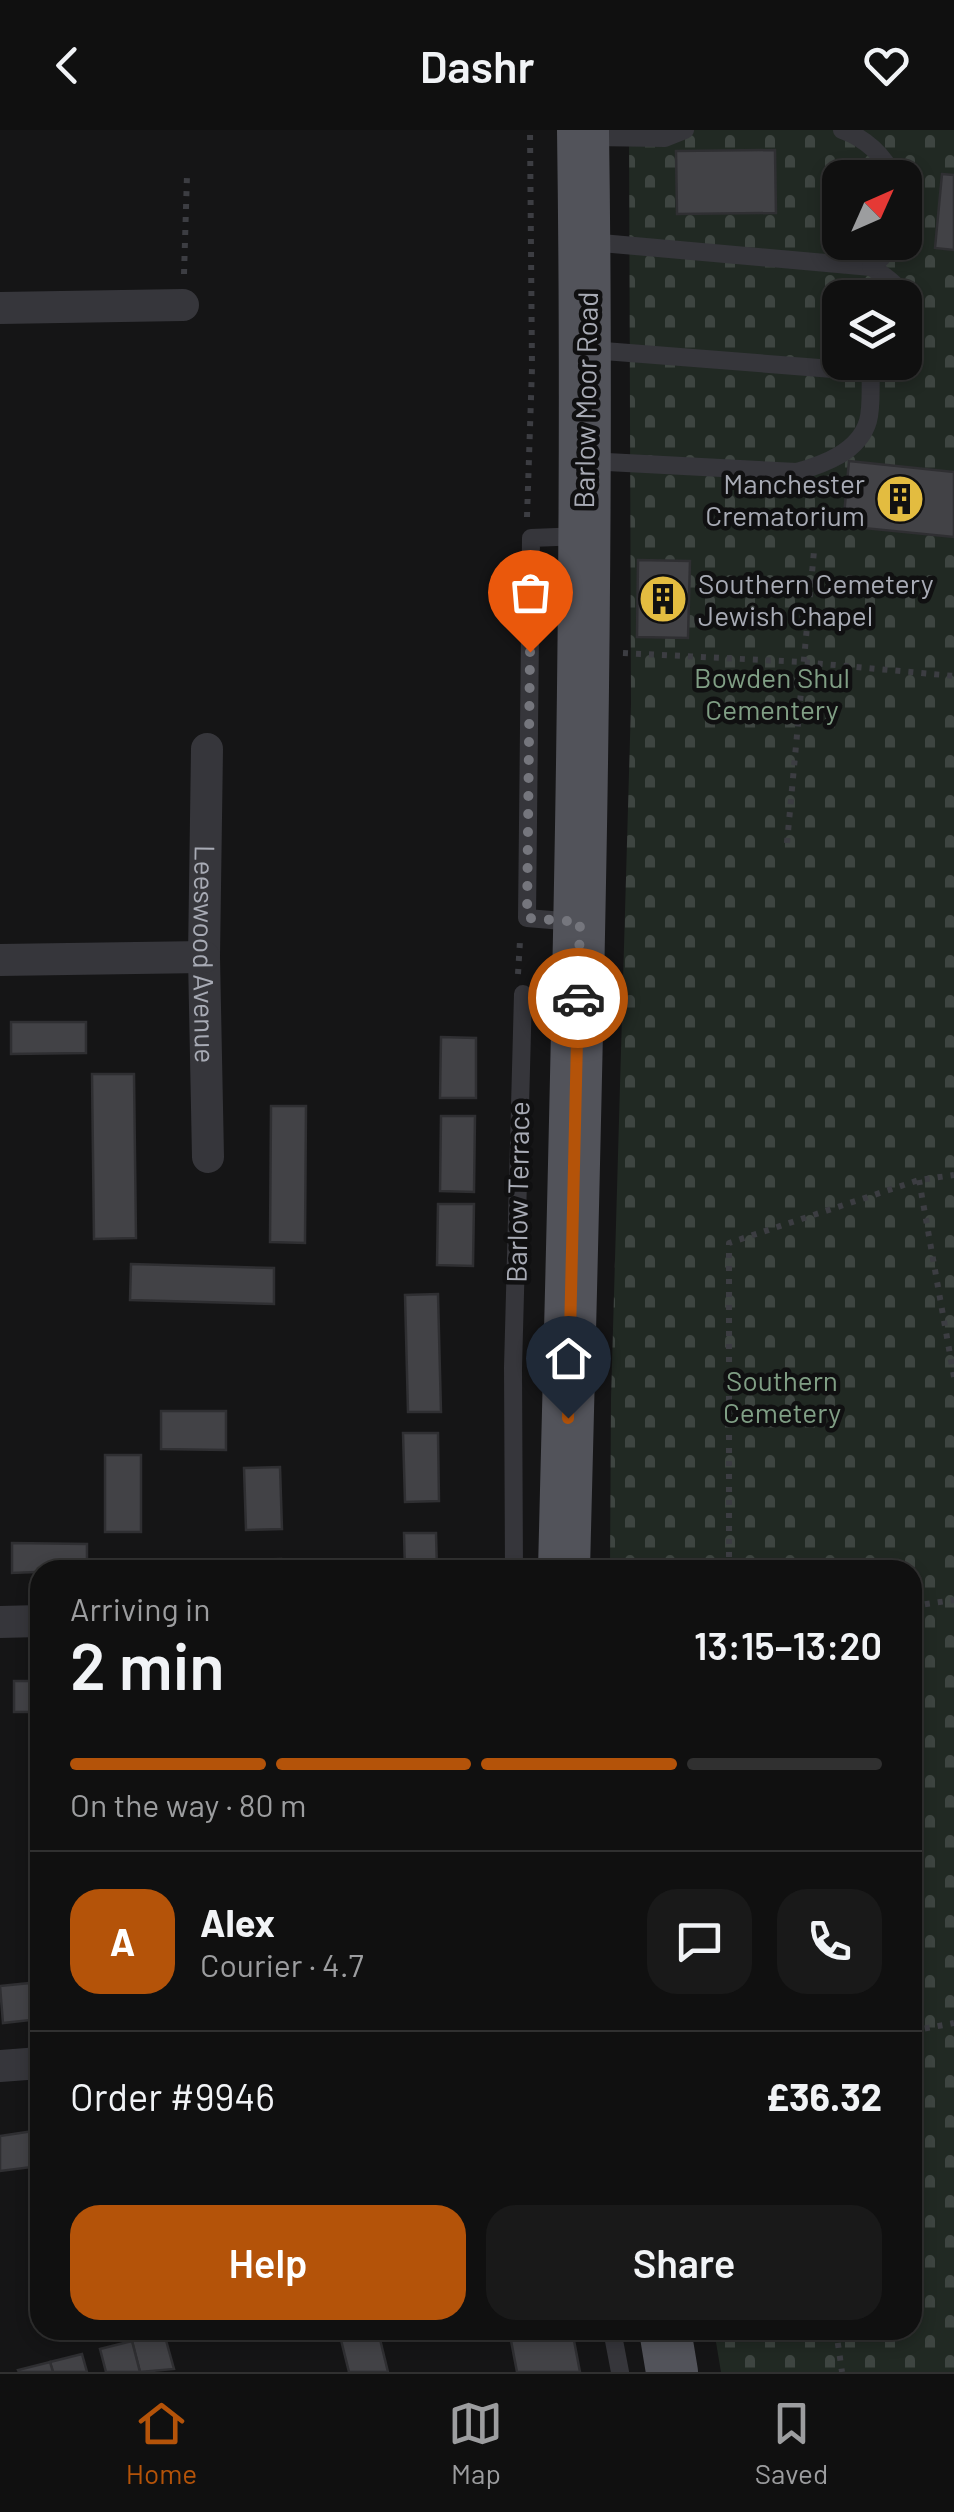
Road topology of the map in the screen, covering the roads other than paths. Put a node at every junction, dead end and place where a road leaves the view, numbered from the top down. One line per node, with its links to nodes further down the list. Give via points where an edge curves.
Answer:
1 (685, 130): 3 (lane, via 665,138)
2 (842, 130): 4 (lane)
3 (583, 133): 5 (main road, Barlow Moor Road)
4 (882, 160)
5 (586, 242): 7 (lane); 11 (main road, Barlow Moor Road)
6 (879, 260): 7 (lane)
7 (872, 267): 8 (lane)
8 (889, 280)
9 (183, 305): 10 (street)
10 (0, 308)
11 (586, 350): 12 (lane); 14 (main road, Barlow Moor Road)
12 (822, 368)
13 (871, 380): 14 (lane, via 868,422 860,436 828,463 797,472)
14 (586, 460): 15 (main road, Barlow Moor Road)
15 (583, 536): 17 (main road, Barlow Moor Road); 17 (lane, via 531,538 527,918)
16 (208, 749): 18 (street, Leeswood Avenue)
17 (580, 922): 23 (main road, Barlow Moor Road)
18 (204, 957): 19 (street); 21 (street, Leeswood Avenue)
19 (0, 960)
20 (523, 994): 22 (lane, Barlow Terrace)
21 (208, 1157)
22 (514, 1560)
23 (564, 1560)
24 (30, 1621): 25 (street)
25 (0, 1622)
26 (30, 2064): 27 (street)
27 (0, 2066)
28 (614, 2340): 30 (lane)
29 (667, 2340): 31 (main road)
30 (620, 2372)
31 (672, 2372)

